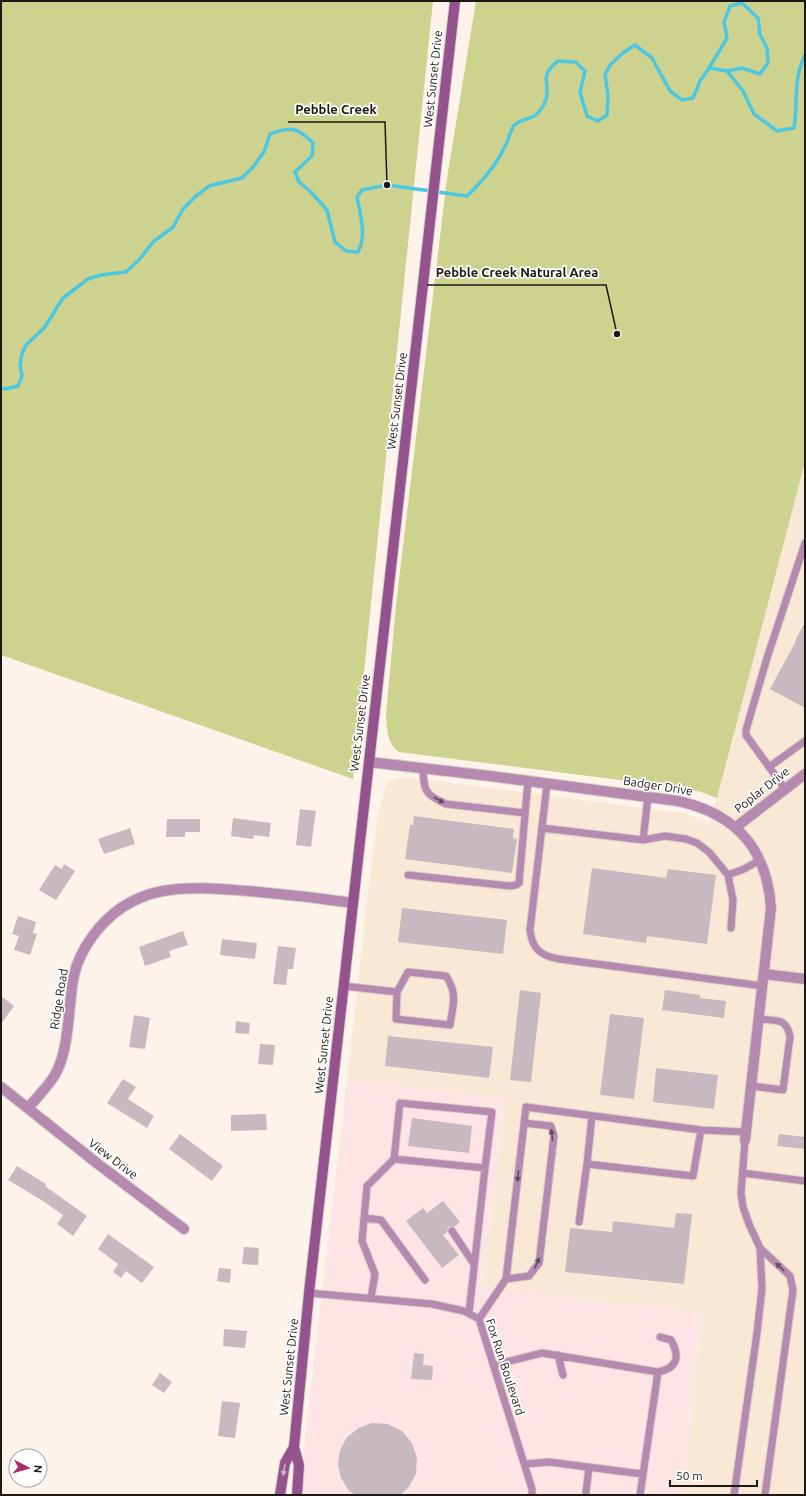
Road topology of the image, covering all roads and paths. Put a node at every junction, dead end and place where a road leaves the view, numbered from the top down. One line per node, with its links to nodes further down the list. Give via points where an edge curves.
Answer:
1 (455, 1): 4 (main road, West Sunset Drive)
2 (805, 543): 5 (lane, via 746,730 746,735)
3 (805, 741): 5 (lane)
4 (369, 762): 6 (street, Badger Drive); 19 (main road, West Sunset Drive)
5 (769, 767): 10 (lane)
6 (424, 768): 8 (street, Badger Drive); 12 (lane, one-way to 12, via 424,786 427,792 441,802)
7 (805, 774): 10 (street, Poplar Drive)
8 (528, 781): 9 (street, Badger Drive); 12 (lane)
9 (547, 784): 11 (street, Badger Drive); 14 (lane)
10 (785, 788): 13 (street, Poplar Drive)
11 (648, 797): 13 (street, Badger Drive, via 710,810); 15 (lane)
12 (525, 813): 17 (lane, via 521,870 519,883 516,885)
13 (736, 827): 16 (street, Badger Drive)
14 (542, 828): 15 (lane); 24 (lane, via 530,930 534,945 544,955)
15 (643, 840): 18 (lane, via 665,836 697,843)
16 (760, 860): 18 (lane); 21 (street, Badger Drive, via 770,891 771,908)
17 (408, 875)
18 (728, 875): 20 (lane, via 733,900)
19 (353, 903): 23 (main road, West Sunset Drive); 29 (street, Ridge Road, via 204,887 182,887 138,898 100,926 84,949 74,974 61,1060 56,1073)
20 (731, 928)
21 (764, 974): 22 (street); 24 (street, Badger Drive)
22 (805, 979)
23 (343, 986): 25 (lane); 47 (main road, West Sunset Drive)
24 (763, 986): 26 (street, Badger Drive)
25 (397, 992): 25 (lane, via 408,972 446,976 452,985 454,997 450,1024 396,1019)
26 (759, 1019): 27 (street, Badger Drive); 27 (lane, via 786,1024 790,1037 783,1090)
27 (751, 1086): 33 (street, Badger Drive)
28 (1, 1087): 29 (street)
29 (28, 1108): 41 (street, View Drive)
30 (592, 1116): 31 (lane, via 526,1107); 32 (lane); 35 (lane)
31 (524, 1123): 45 (lane, one-way to 45); 45 (lane, one-way to 31, via 529,1276 539,1263 554,1136 551,1126)
32 (701, 1130): 33 (lane); 35 (lane, via 693,1176)
33 (745, 1136): 37 (lane)
34 (394, 1159): 36 (lane); 36 (lane, via 400,1102 492,1112); 39 (lane, via 367,1186)
35 (587, 1164): 40 (lane)
36 (485, 1168): 44 (lane)
37 (743, 1173): 38 (lane); 43 (lane, via 743,1207)
38 (805, 1181)
39 (364, 1218): 46 (lane, via 381,1220); 48 (lane, via 362,1241 375,1274)
40 (579, 1222)
41 (184, 1229)
42 (452, 1231): 44 (lane)
43 (760, 1248): 65 (lane, via 762,1288); 66 (lane, one-way to 43, via 793,1290 790,1276)
44 (474, 1264): 49 (lane)
45 (506, 1279): 50 (lane)
46 (425, 1280)
47 (309, 1292): 48 (lane, Fox Run Boulevard); 56 (main road, West Sunset Drive)
48 (371, 1298): 49 (lane, Fox Run Boulevard, via 448,1306)
49 (469, 1313): 50 (lane, Fox Run Boulevard)
50 (479, 1319): 53 (lane, Fox Run Boulevard)
51 (660, 1337): 54 (lane, via 671,1340 676,1350 676,1359 673,1366)
52 (558, 1355): 53 (lane, via 542,1353); 54 (lane); 55 (lane)
53 (494, 1365): 57 (lane, Fox Run Boulevard)
54 (658, 1372): 59 (lane)
55 (563, 1375)
56 (294, 1447): 61 (main road, West Sunset Drive, one-way to 61, via 285,1463); 62 (main road, West Sunset Drive, via 299,1465)
57 (525, 1464): 58 (lane, via 549,1462); 63 (lane, Fox Run Boulevard)
58 (589, 1467): 59 (lane); 60 (lane)
59 (642, 1474): 64 (lane)
60 (586, 1492)
61 (280, 1495)
62 (297, 1495)
63 (532, 1495)
64 (640, 1495)
65 (734, 1495)
66 (765, 1495)

